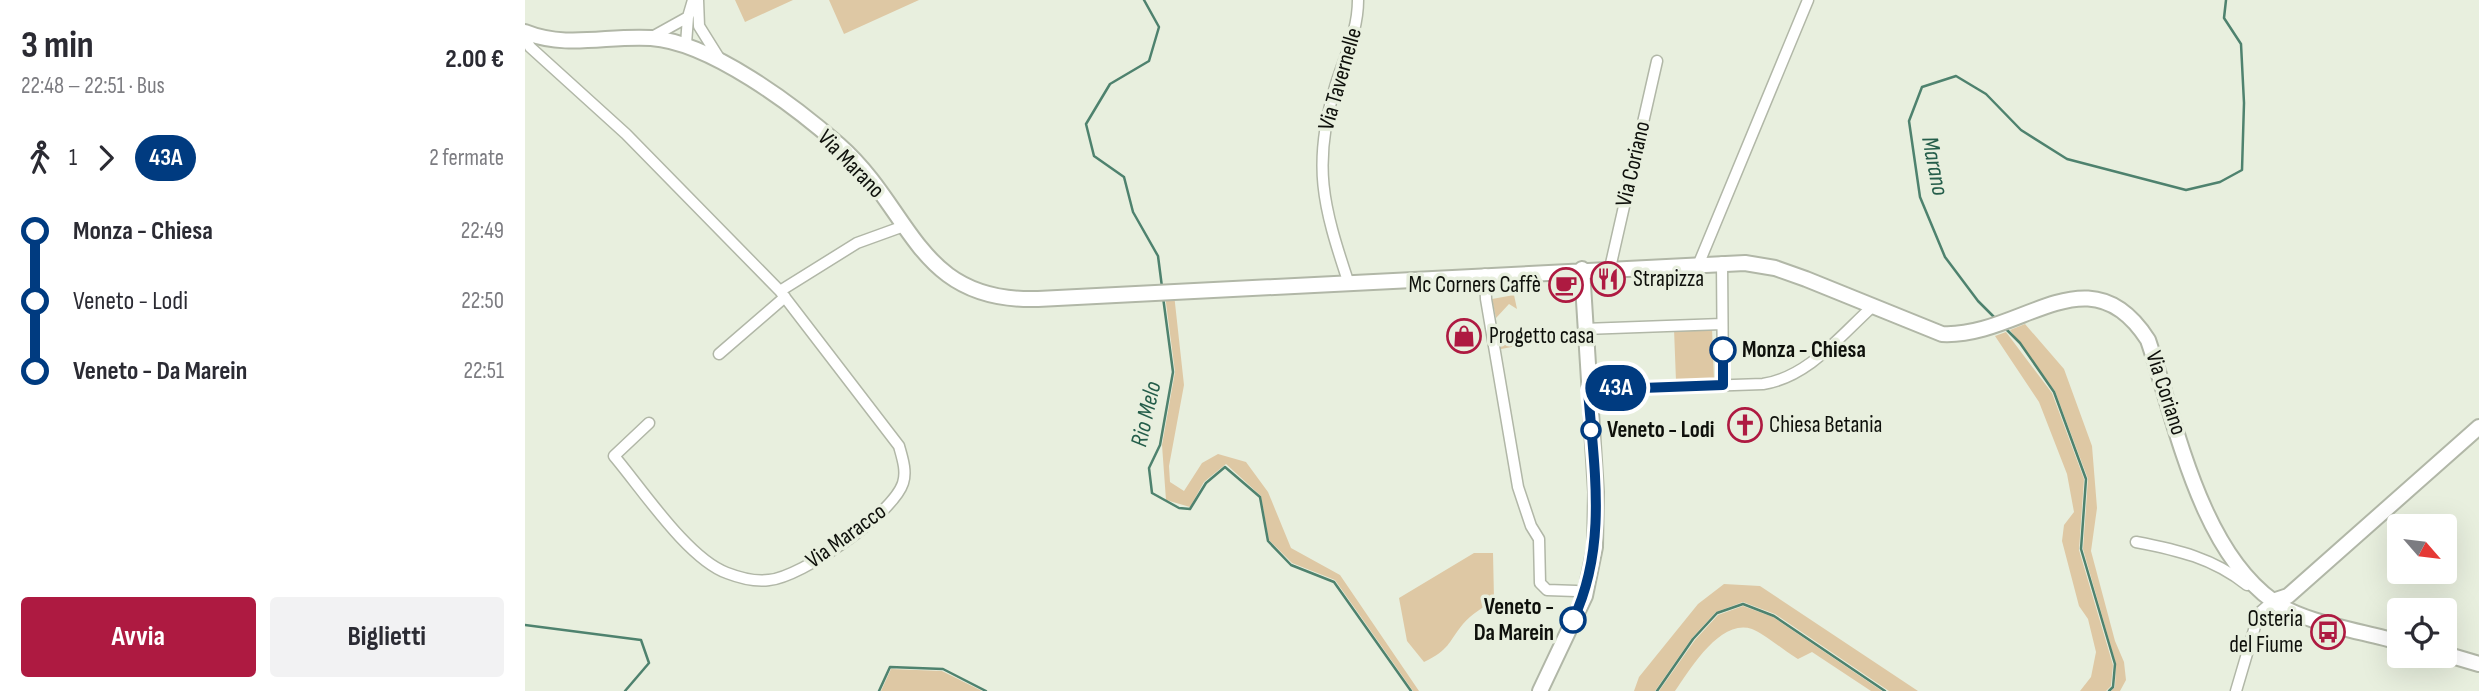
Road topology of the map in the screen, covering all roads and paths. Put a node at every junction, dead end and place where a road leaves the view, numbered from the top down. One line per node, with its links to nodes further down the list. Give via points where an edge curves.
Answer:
1 (693, 0): 5 (street)
2 (698, 0): 5 (street)
3 (1358, 0): 18 (street, Via Tavernelle, via 1357,27 1324,123 1320,161 1327,216)
4 (1808, 0): 14 (street)
5 (693, 18): 8 (street); 9 (street); 10 (street)
6 (525, 32): 8 (main road, Via Marano, via 562,42)
7 (525, 37): 19 (street, Via Maracco, via 530,47 626,134)
8 (651, 38): 9 (main road, Via Marano)
9 (686, 44): 10 (main road, Via Marano)
10 (720, 59): 12 (main road, Via Marano, via 839,145 870,177)
11 (1657, 61): 15 (street, Via Coriano)
12 (904, 226): 18 (main road, Via Marano, via 944,272 972,290 1010,300); 19 (street, via 857,243)
13 (1722, 262): 14 (main road, Via Coriano); 20 (main road, Via Coriano, via 1775,268); 21 (street)
14 (1699, 263): 15 (main road, Via Coriano)
15 (1610, 268): 16 (main road, Via Coriano)
16 (1582, 269): 17 (main road, Via Marano); 22 (main road)
17 (1485, 274): 18 (main road, Via Marano); 29 (street, via 1518,487 1541,547 1542,588)
18 (1348, 281)
19 (783, 294): 23 (street); 26 (street, Via Maracco, via 899,446 904,481 880,514 805,568 771,580 724,572 702,561 614,456)
20 (1872, 307): 24 (street, via 1794,376 1763,384); 30 (main road, Via Coriano, via 1942,334 1985,331 2080,297 2100,299 2136,320 2148,340 2214,531 2231,557)
21 (1723, 324): 22 (street); 24 (street)
22 (1584, 329): 25 (main road)
23 (719, 354)
24 (1723, 385): 25 (street)
25 (1588, 390): 29 (main road, via 1596,492 1594,560)
26 (649, 423)
27 (2479, 427): 30 (main road, via 2288,596)
28 (2136, 542): 30 (street, Via Coriano, via 2211,561)
29 (1585, 596): 34 (main road)
30 (2268, 596): 31 (main road, Via Coriano, via 2302,615); 35 (street)
31 (2387, 639)
32 (2457, 658): 33 (main road)
33 (2479, 664)
34 (1540, 691)
35 (2236, 691)

